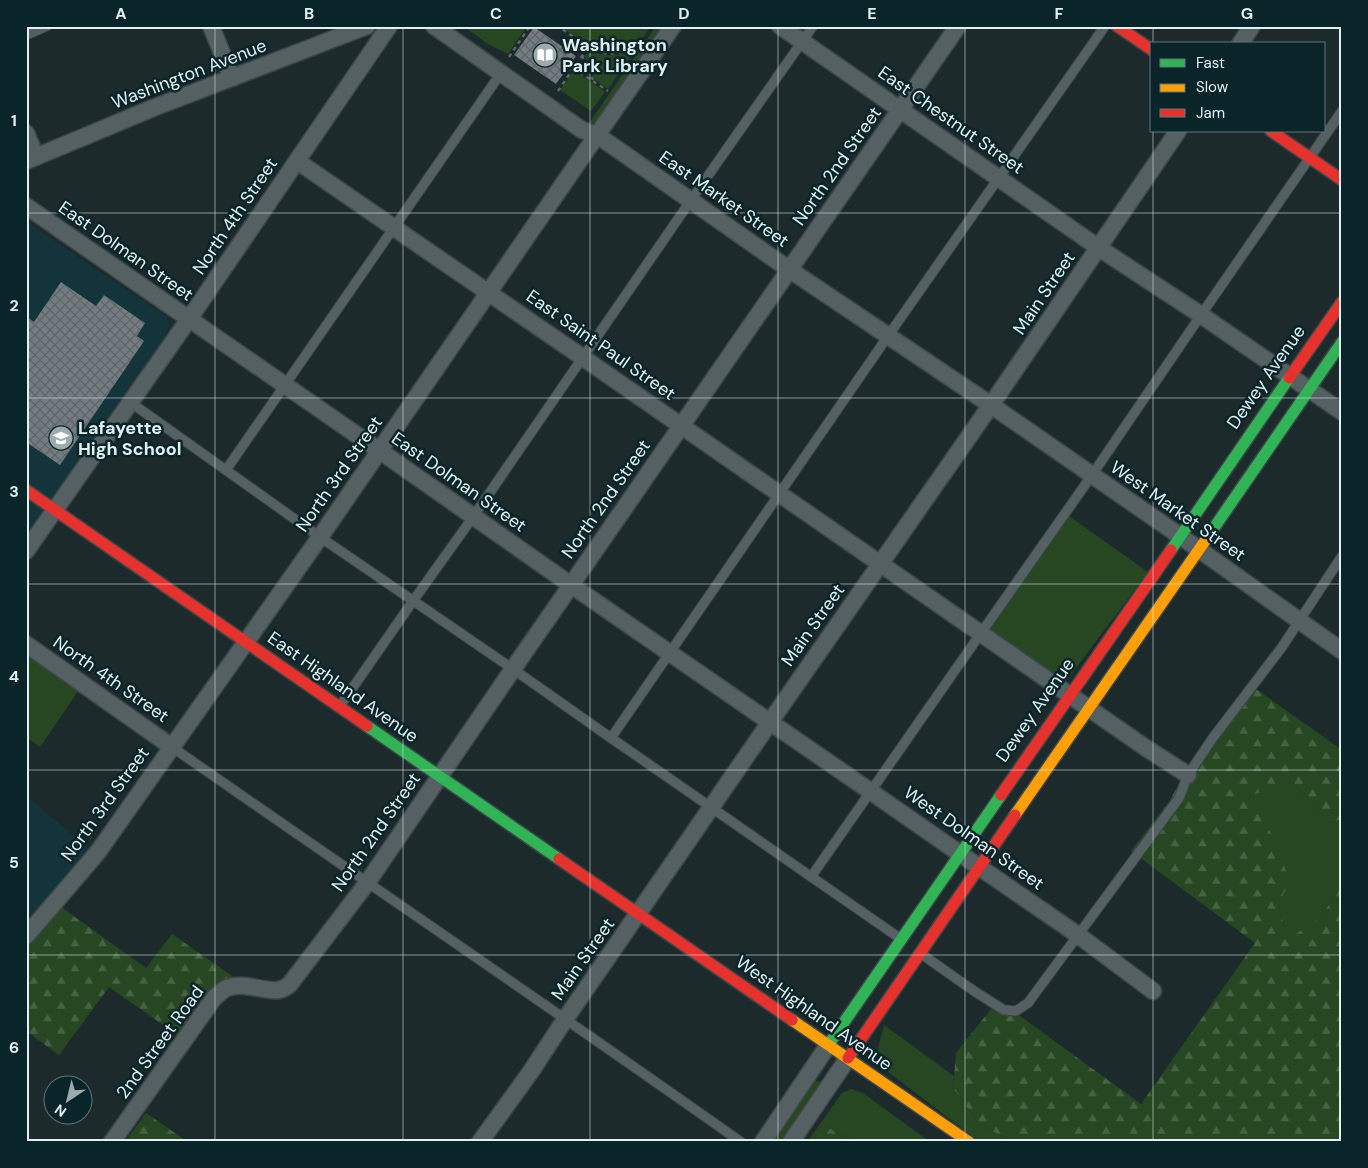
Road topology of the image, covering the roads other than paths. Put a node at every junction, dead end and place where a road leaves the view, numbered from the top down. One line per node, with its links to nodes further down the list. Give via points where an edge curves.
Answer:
1 (47, 26): 13 (lane)
2 (211, 26): 18 (street)
3 (367, 26): 18 (street, Washington Avenue)
4 (389, 26): 27 (street, North 4th Street)
5 (434, 26): 17 (street, East Market Street)
6 (674, 26): 24 (street, North 3rd Street)
7 (780, 26): 14 (street, East Chestnut Street)
8 (813, 26): 14 (lane)
9 (958, 26): 19 (street, North 2nd Street)
10 (1105, 26): 28 (lane)
11 (1117, 26): 16 (street)
12 (1252, 26): 15 (street)
13 (26, 35)
14 (802, 41): 19 (street, East Chestnut Street); 30 (lane)
15 (1241, 42)
16 (1150, 49)
17 (501, 73): 24 (street, East Market Street, via 582,130); 32 (lane)
18 (232, 78): 26 (street, Washington Avenue)
19 (901, 109): 28 (street, East Chestnut Street); 34 (street, North 2nd Street)
20 (1342, 111): 25 (lane)
21 (26, 132): 26 (street)
22 (1177, 132): 33 (street, Main Street)
23 (1271, 132): 25 (street)
24 (597, 134): 30 (street, East Market Street); 35 (street, North 3rd Street)
25 (1309, 158): 29 (street); 37 (lane)
26 (31, 159)
27 (297, 161): 32 (street, East Saint Paul Street); 38 (street, North 4th Street)
28 (998, 177): 33 (street, East Chestnut Street); 39 (lane)
29 (1342, 180)
30 (691, 200): 34 (street, East Market Street); 41 (lane)
31 (26, 206): 38 (street, East Dolman Street)
32 (395, 228): 35 (street, East Saint Paul Street); 43 (lane)
33 (1099, 248): 37 (street, East Chestnut Street); 46 (street, Main Street)
34 (790, 270): 39 (street, East Market Street); 48 (street, North 2nd Street)
35 (489, 292): 41 (street, East Saint Paul Street); 49 (street, North 3rd Street)
36 (1342, 302): 42 (street, Dewey Avenue)
37 (1201, 315): 42 (street, East Chestnut Street); 51 (lane)
38 (189, 319): 43 (street, East Dolman Street); 45 (street, North 4th Street)
39 (888, 336): 46 (street, East Market Street); 53 (lane)
40 (1342, 342): 44 (street)
41 (582, 357): 48 (street, East Saint Paul Street); 55 (lane)
42 (1290, 376): 44 (street, East Chestnut Street); 56 (street, Dewey Avenue)
43 (284, 385): 49 (street, East Dolman Street); 50 (lane)
44 (1309, 389): 47 (street, East Chestnut Street); 58 (street)
45 (130, 402): 50 (lane); 54 (street, North 4th Street)
46 (991, 405): 51 (street, West Market Street); 61 (street, Main Street)
47 (1342, 412)
48 (681, 426): 53 (street, East Saint Paul Street); 62 (street, North 2nd Street)
49 (380, 450): 55 (street, East Dolman Street); 57 (street, North 3rd Street)
50 (226, 470): 57 (lane)
51 (1092, 476): 56 (street, West Market Street); 65 (lane)
52 (26, 490): 54 (street, East Highland Avenue)
53 (779, 494): 61 (street, East Saint Paul Street); 69 (lane)
54 (55, 510): 59 (street, North 4th Street); 66 (street, East Highland Avenue)
55 (473, 516): 62 (street, East Dolman Street); 63 (lane)
56 (1180, 536): 58 (street, West Market Street); 71 (street, Dewey Avenue)
57 (320, 537): 63 (lane); 66 (street, North 3rd Street)
58 (1199, 549): 64 (street, West Market Street); 73 (street)
59 (26, 551)
60 (1342, 556): 64 (lane)
61 (880, 564): 65 (street, East Saint Paul Street); 74 (street, Main Street)
62 (572, 585): 69 (street, East Dolman Street); 70 (street, North 2nd Street)
63 (413, 601): 70 (lane); 72 (lane)
64 (1299, 620): 68 (street, West Market Street); 77 (lane)
65 (980, 633): 71 (street, East Saint Paul Street); 79 (lane)
66 (246, 642): 72 (street, East Highland Avenue); 76 (street, North 3rd Street)
67 (26, 644): 76 (street, North 4th Street)
68 (1342, 651)
69 (669, 652): 74 (street, East Dolman Street); 75 (lane)
70 (513, 669): 75 (lane); 78 (street, North 2nd Street)
71 (1070, 695): 73 (street, East Saint Paul Street); 81 (street, Dewey Avenue)
72 (340, 706): 78 (street, East Highland Avenue)
73 (1089, 708): 77 (street, East Saint Paul Street); 82 (street)
74 (770, 722): 79 (street, West Dolman Street); 80 (street, Main Street)
75 (611, 738): 80 (lane)
76 (172, 747): 84 (lane); 87 (street, North 3rd Street, via 98,852)
77 (1188, 775): 86 (lane, via 1179,798)
78 (440, 776): 84 (street, North 2nd Street); 85 (street, East Highland Avenue)
79 (870, 791): 81 (street, West Dolman Street); 83 (lane)
80 (712, 808): 83 (lane); 85 (street, Main Street)
81 (961, 854): 82 (street, West Dolman Street); 88 (street, Dewey Avenue)
82 (979, 867): 86 (street, West Dolman Street); 89 (street)
83 (811, 877): 88 (lane)
84 (367, 883): 90 (street, North 2nd Street, via 290,984); 92 (lane)
85 (638, 914): 92 (street, Main Street); 93 (street, West Highland Avenue)
86 (1078, 935): 89 (lane, via 1028,1003 1016,1010 1004,1010); 91 (street, West Dolman Street)
87 (26, 936)
88 (902, 939): 93 (street, Dewey Avenue)
89 (920, 953): 94 (street)
90 (282, 990): 95 (street, 2nd Street Road, via 237,986 226,988 214,998)
91 (1153, 990)
92 (566, 1018): 96 (street, Main Street); 97 (lane)
93 (829, 1044): 94 (street, West Highland Avenue); 98 (street, Dewey Avenue)
94 (848, 1058): 99 (street); 100 (street, West Highland Avenue)
95 (112, 1142)
96 (480, 1142)
97 (741, 1142)
98 (763, 1142)
99 (791, 1142)
100 (969, 1142)

